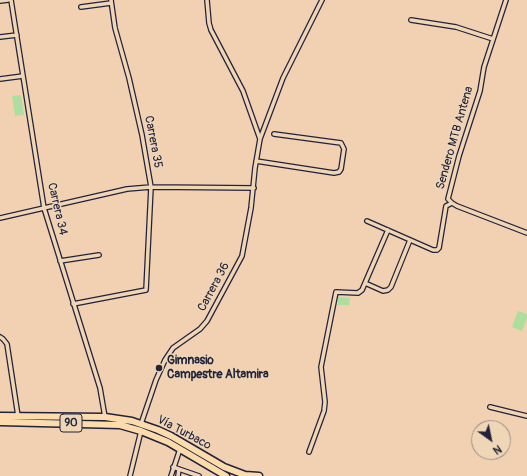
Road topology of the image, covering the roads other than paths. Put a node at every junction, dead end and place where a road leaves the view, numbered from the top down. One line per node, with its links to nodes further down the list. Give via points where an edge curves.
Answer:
1 (8, 0): 6 (street)
2 (11, 0): 10 (street, Carrera 34)
3 (208, 0): 16 (street, via 209,22 243,91)
4 (322, 0): 16 (street, via 283,78)
5 (506, 0): 12 (street, Sendero MTB Antena)
6 (0, 1)
7 (111, 1): 8 (street); 18 (street, Carrera 35, via 115,28 142,135)
8 (82, 8)
9 (410, 20): 12 (street, via 456,27)
10 (17, 35): 11 (street); 13 (street, Carrera 34)
11 (0, 37)
12 (493, 39): 20 (street, Sendero MTB Antena, via 450,188 448,199)
13 (23, 76): 14 (street); 21 (street, Carrera 34)
14 (0, 79)
15 (274, 134): 17 (street, via 341,143 344,149 341,169 334,173)
16 (260, 139): 17 (street, Carrera 36)
17 (256, 161): 19 (street, Carrera 36)
18 (151, 188): 19 (street); 21 (street, via 127,189); 30 (street, Carrera 35, via 146,290)
19 (254, 188): 38 (street, Carrera 36, via 242,256 207,321 173,348 165,360)
20 (452, 203): 25 (street, Sendero MTB Antena); 26 (street, via 446,206 437,250)
21 (44, 208): 22 (street); 28 (street, Carrera 34)
22 (0, 218)
23 (367, 221): 24 (street)
24 (388, 230): 26 (street); 29 (street)
25 (527, 233)
26 (410, 240): 29 (street, via 388,290 383,291)
27 (99, 255): 28 (street)
28 (60, 261): 30 (street, Carrera 34)
29 (365, 284): 41 (street, via 358,293 336,292 321,367 324,411)
30 (73, 304): 36 (street, Carrera 34, via 100,388)
31 (2, 338): 34 (street, via 7,344)
32 (490, 407): 35 (street)
33 (0, 416): 34 (highway, Vía Turbaco / 90)
34 (18, 416): 36 (highway, Vía Turbaco / 90)
35 (527, 416)
36 (105, 417): 38 (highway, Vía Turbaco / 90)
37 (0, 422): 39 (highway, Vía Turbaco / 90, via 107,424)
38 (141, 424): 49 (highway, Vía Turbaco / 90, via 171,436 224,467 245,475)
39 (141, 431): 40 (highway, Vía Turbaco / 90); 44 (street)
40 (180, 448): 42 (street); 48 (highway, Vía Turbaco / 90)
41 (309, 452)
42 (173, 467): 43 (street); 45 (street)
43 (179, 469): 46 (street); 47 (street)
44 (130, 476)
45 (171, 476)
46 (178, 476)
47 (199, 476)
48 (226, 476)
49 (259, 476)

